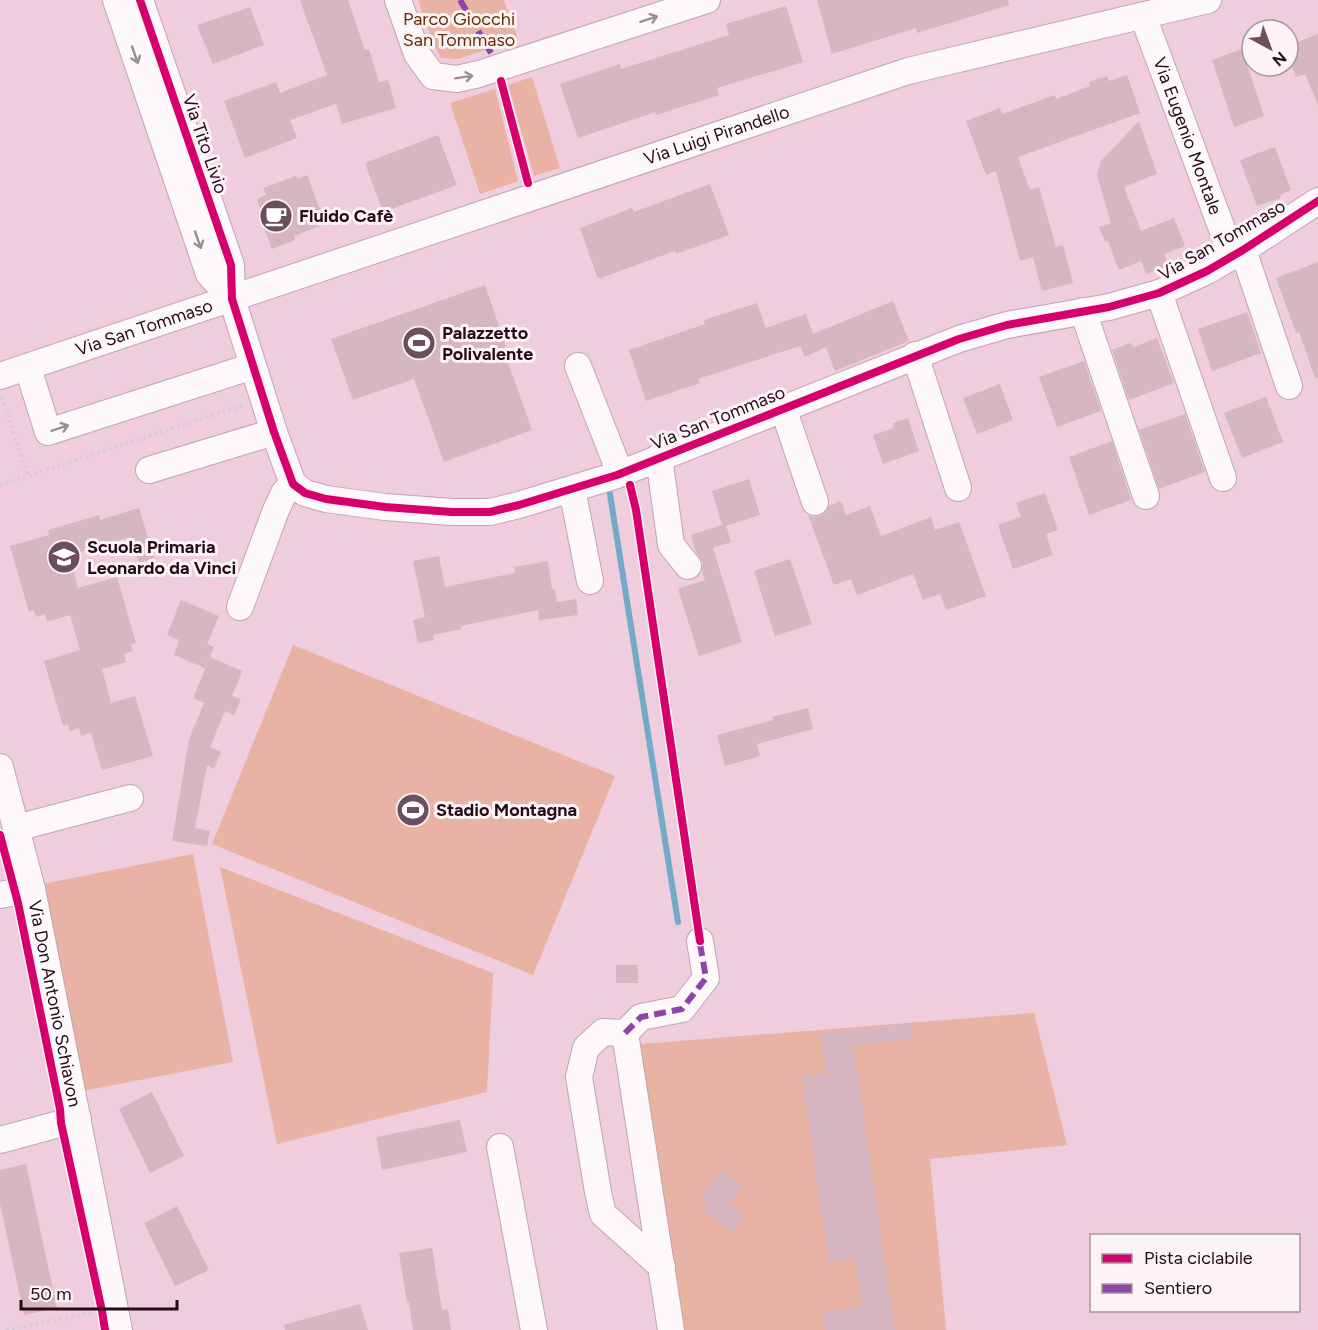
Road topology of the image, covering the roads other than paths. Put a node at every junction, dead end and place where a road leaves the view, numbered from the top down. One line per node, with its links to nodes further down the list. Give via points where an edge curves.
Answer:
1 (123, 0): 9 (street, Via Tito Livio, via 231,265)
2 (398, 0): 3 (street, one-way to 3, via 417,54 433,76 457,79)
3 (707, 0)
4 (1208, 0): 5 (street, Via Luigi Pirandello)
5 (1143, 16): 7 (street, Via Eugenio Montale); 9 (street, Via Luigi Pirandello, via 909,71)
6 (1318, 201): 7 (street, Via San Tommaso)
7 (1238, 253): 8 (street, Via San Tommaso); 16 (street, Via San Tommaso)
8 (1159, 293): 10 (street, Via San Tommaso); 22 (street, Via San Tommaso)
9 (232, 299): 12 (street, Via San Tommaso); 14 (street, Via San Tommaso)
10 (1083, 311): 11 (street, Via San Tommaso, via 1007,325); 26 (street)
11 (915, 355): 17 (street, Via San Tommaso); 24 (street)
12 (253, 366): 14 (street, one-way to 12, via 48,432); 18 (street, Via San Tommaso)
13 (579, 366): 21 (street)
14 (28, 368): 15 (street, Via San Tommaso)
15 (0, 376)
16 (1289, 386)
17 (783, 408): 19 (street, Via San Tommaso); 27 (street, Via San Tommaso)
18 (274, 432): 20 (street); 23 (street, Via San Tommaso)
19 (659, 457): 21 (street, Via San Tommaso); 28 (street, via 670,545)
20 (149, 470)
21 (620, 473): 25 (street, Via San Tommaso)
22 (1223, 478)
23 (293, 484): 25 (street, Via San Tommaso, via 326,500 452,512 490,512); 30 (street, via 276,510)
24 (958, 488)
25 (572, 489): 29 (street)
26 (1146, 496)
27 (815, 502)
28 (688, 566)
29 (590, 581)
30 (240, 607)
31 (0, 767): 33 (street, Via Don Antonio Schiavon)
32 (130, 798): 33 (street)
33 (16, 828): 34 (street, Via Don Antonio Schiavon)
34 (32, 889): 35 (street, Via Don Antonio Schiavon); 38 (street, Via Don Antonio Schiavon)
35 (0, 895)
36 (700, 940): 37 (street, via 706,978 682,1009 640,1017)
37 (625, 1033): 41 (street); 41 (street, via 603,1032 586,1048 579,1077 603,1214)
38 (78, 1119): 39 (street, Via Don Antonio Schiavon); 42 (street, Via Don Antonio Schiavon)
39 (0, 1140)
40 (500, 1147): 43 (street)
41 (662, 1268): 44 (street)
42 (116, 1319)
43 (534, 1330)
44 (671, 1330)

